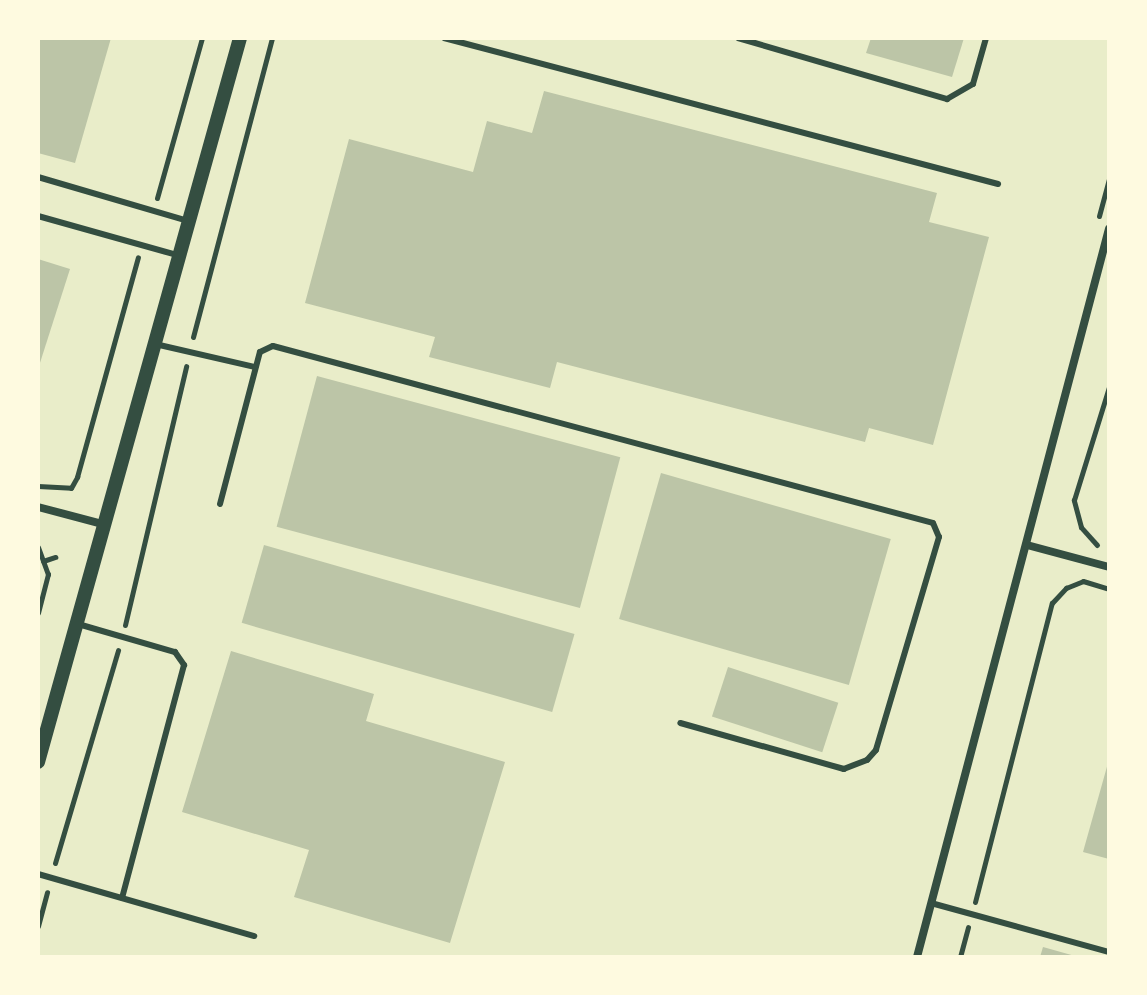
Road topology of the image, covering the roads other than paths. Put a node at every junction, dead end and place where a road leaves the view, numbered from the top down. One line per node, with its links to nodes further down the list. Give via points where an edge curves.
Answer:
1 (240, 38): 8 (street)
2 (444, 38): 6 (lane)
3 (738, 38): 4 (lane, via 947,99 973,84)
4 (986, 38)
5 (38, 177): 8 (lane)
6 (998, 184)
7 (38, 216): 10 (lane)
8 (188, 221): 10 (street)
9 (1109, 229): 16 (street)
10 (178, 256): 11 (street)
11 (155, 344): 12 (lane); 15 (street)
12 (255, 367): 13 (lane); 19 (lane, via 260,352 279,347 933,523 939,537 876,750 867,760 844,769)
13 (220, 504)
14 (38, 507): 15 (street)
15 (106, 525): 18 (street)
16 (1027, 545): 17 (street); 23 (street)
17 (1109, 567)
18 (78, 624): 20 (street); 22 (lane, via 175,652 184,673)
19 (680, 723)
20 (38, 762)
21 (38, 874): 22 (lane)
22 (122, 898): 24 (lane)
23 (931, 903): 25 (lane); 26 (street)
24 (254, 936)
25 (1109, 952)
26 (917, 957)

